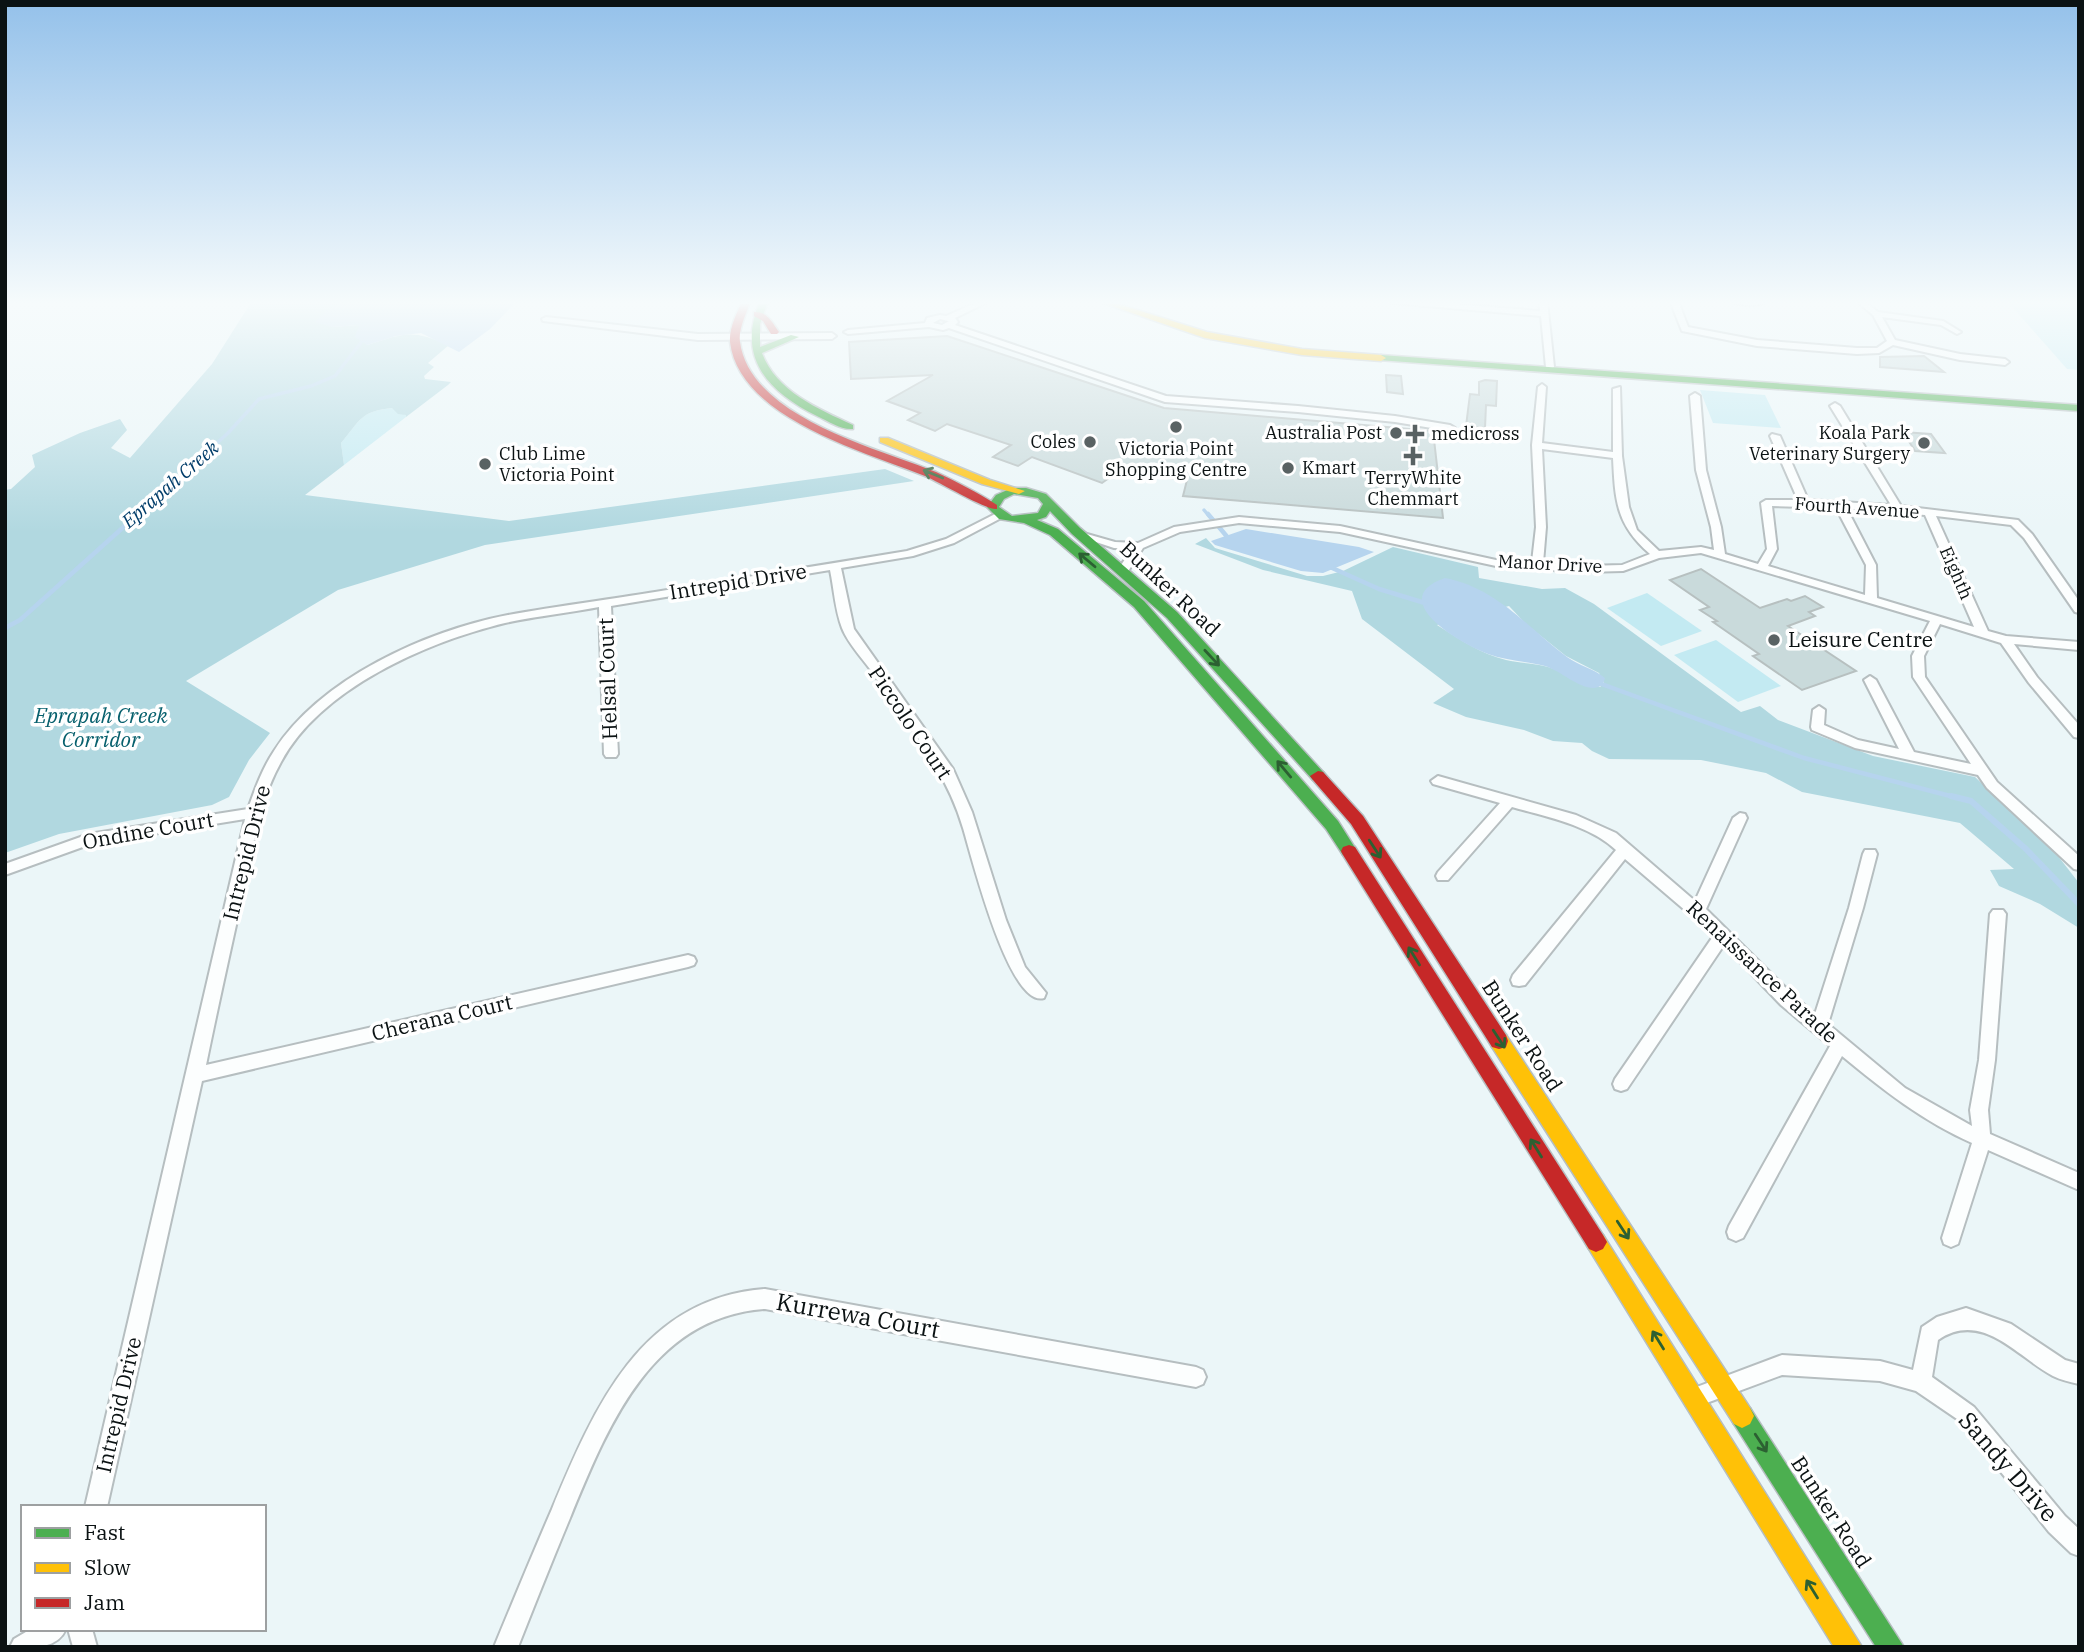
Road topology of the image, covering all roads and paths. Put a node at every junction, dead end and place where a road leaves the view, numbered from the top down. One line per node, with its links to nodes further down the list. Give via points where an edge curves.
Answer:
1 (750, 378): 19 (main road, one-way to 1, via 963,486 826,432 771,400)
2 (773, 378): 14 (main road, via 815,411 985,482)
3 (1102, 378): 10 (street, via 1165,399 1298,409)
4 (1688, 378): 9 (main road)
5 (1542, 387): 12 (street)
6 (1617, 389): 13 (street)
7 (1695, 396): 24 (street, via 1701,470)
8 (1835, 406): 18 (street)
9 (2079, 408)
10 (1450, 428)
11 (1775, 436): 15 (street)
12 (1537, 445): 13 (street); 27 (street, via 1541,527)
13 (1617, 456): 25 (street, via 1629,525)
14 (1020, 491): 16 (main road, Bunker Road, via 1040,495); 19 (main road, via 998,498)
15 (1804, 503): 17 (street, Fourth Avenue); 28 (street, Fourth Avenue, via 1766,503 1772,549)
16 (1048, 506): 21 (main road, via 1042,515); 22 (main road, Bunker Road)
17 (1840, 506): 18 (street, Fourth Avenue); 30 (street, via 1871,565)
18 (1898, 509): 20 (street, Fourth Avenue)
19 (996, 511): 21 (main road, Bunker Road, via 1011,520); 26 (street, Intrepid Drive, via 965,534 925,550)
20 (1929, 513): 32 (street, Fourth Avenue, via 2014,522); 34 (street, Eighth)
21 (1026, 520): 48 (main road, Bunker Road, one-way to 21, via 1139,604 1054,532)
22 (1080, 535): 23 (street, Manor Drive, via 1114,545); 29 (main road, Bunker Road)
23 (1139, 546): 27 (street, Manor Drive, via 1178,529 1239,520 1340,528 1496,563); 29 (street)
24 (1720, 554): 25 (street, Manor Drive, via 1687,550); 28 (street, Manor Drive)
25 (1657, 555): 27 (street, Manor Drive, via 1623,568)
26 (835, 566): 31 (street, Intrepid Drive); 59 (street, Piccolo Court, via 848,629 946,769 965,812 998,920 1019,971)
27 (1536, 566)
28 (1762, 567): 30 (street, Manor Drive)
29 (1123, 571): 47 (main road, Bunker Road, one-way to 47, via 1180,623)
30 (1871, 601): 33 (street, Manor Drive)
31 (605, 603): 40 (street, Helsal Court); 45 (street, Intrepid Drive, via 477,626 415,649 356,682 284,745)
32 (2079, 610)
33 (1936, 620): 34 (street, Manor Drive); 42 (street, via 1918,656 1919,677)
34 (1983, 634): 35 (street, Manor Drive)
35 (2005, 640): 36 (street, Manor Drive); 39 (street)
36 (2079, 646)
37 (1870, 680): 41 (street)
38 (1819, 709): 41 (street, via 1817,727 1855,744)
39 (2079, 734)
40 (611, 754)
41 (1909, 756): 42 (street)
42 (1982, 771): 51 (street)
43 (1438, 781): 44 (street, Renaissance Parade)
44 (1510, 802): 49 (street, Renaissance Parade, via 1571,819 1611,837); 53 (street)
45 (253, 813): 52 (street, Ondine Court, via 89,839); 62 (street, Intrepid Drive)
46 (1740, 818): 54 (street)
47 (1357, 820): 48 (main road); 71 (main road, Bunker Road, one-way to 71)
48 (1332, 825): 72 (main road, Bunker Road, one-way to 48)
49 (1624, 850): 54 (street, Renaissance Parade); 58 (street)
50 (1870, 854): 60 (street)
51 (2079, 865)
52 (5, 870)
53 (1443, 876)
54 (1698, 911): 56 (street, Renaissance Parade)
55 (1998, 914): 64 (street, via 1979,1110)
56 (1723, 935): 60 (street, Renaissance Parade); 63 (street)
57 (688, 961): 62 (street, Cherana Court)
58 (1519, 980)
59 (1038, 993)
60 (1819, 1026): 61 (street, Renaissance Parade)
61 (1840, 1044): 64 (street, Renaissance Parade, via 1899,1093); 66 (street)
62 (195, 1076): 73 (street, Intrepid Drive)
63 (1621, 1084)
64 (1982, 1140): 65 (street, Renaissance Parade); 67 (street)
65 (2079, 1182)
66 (1737, 1232)
67 (1951, 1238)
68 (2079, 1374): 70 (street, via 2060,1369 2004,1332 1966,1318 1929,1334)
69 (1196, 1377): 77 (street, Kurrewa Court, via 765,1299 730,1303 690,1320 651,1349 620,1388 597,1428)
70 (1921, 1382): 71 (street, Sandy Drive, via 1880,1371 1782,1365); 74 (street, Sandy Drive, via 1967,1414)
71 (1724, 1385): 72 (street, Sandy Drive); 79 (main road, Bunker Road, one-way to 79)
72 (1693, 1398): 78 (main road, Bunker Road, one-way to 72)
73 (96, 1505)
74 (2079, 1545)
75 (50, 1631): 76 (street)
76 (22, 1647)
77 (506, 1647)
78 (1849, 1647)
79 (1891, 1647)

